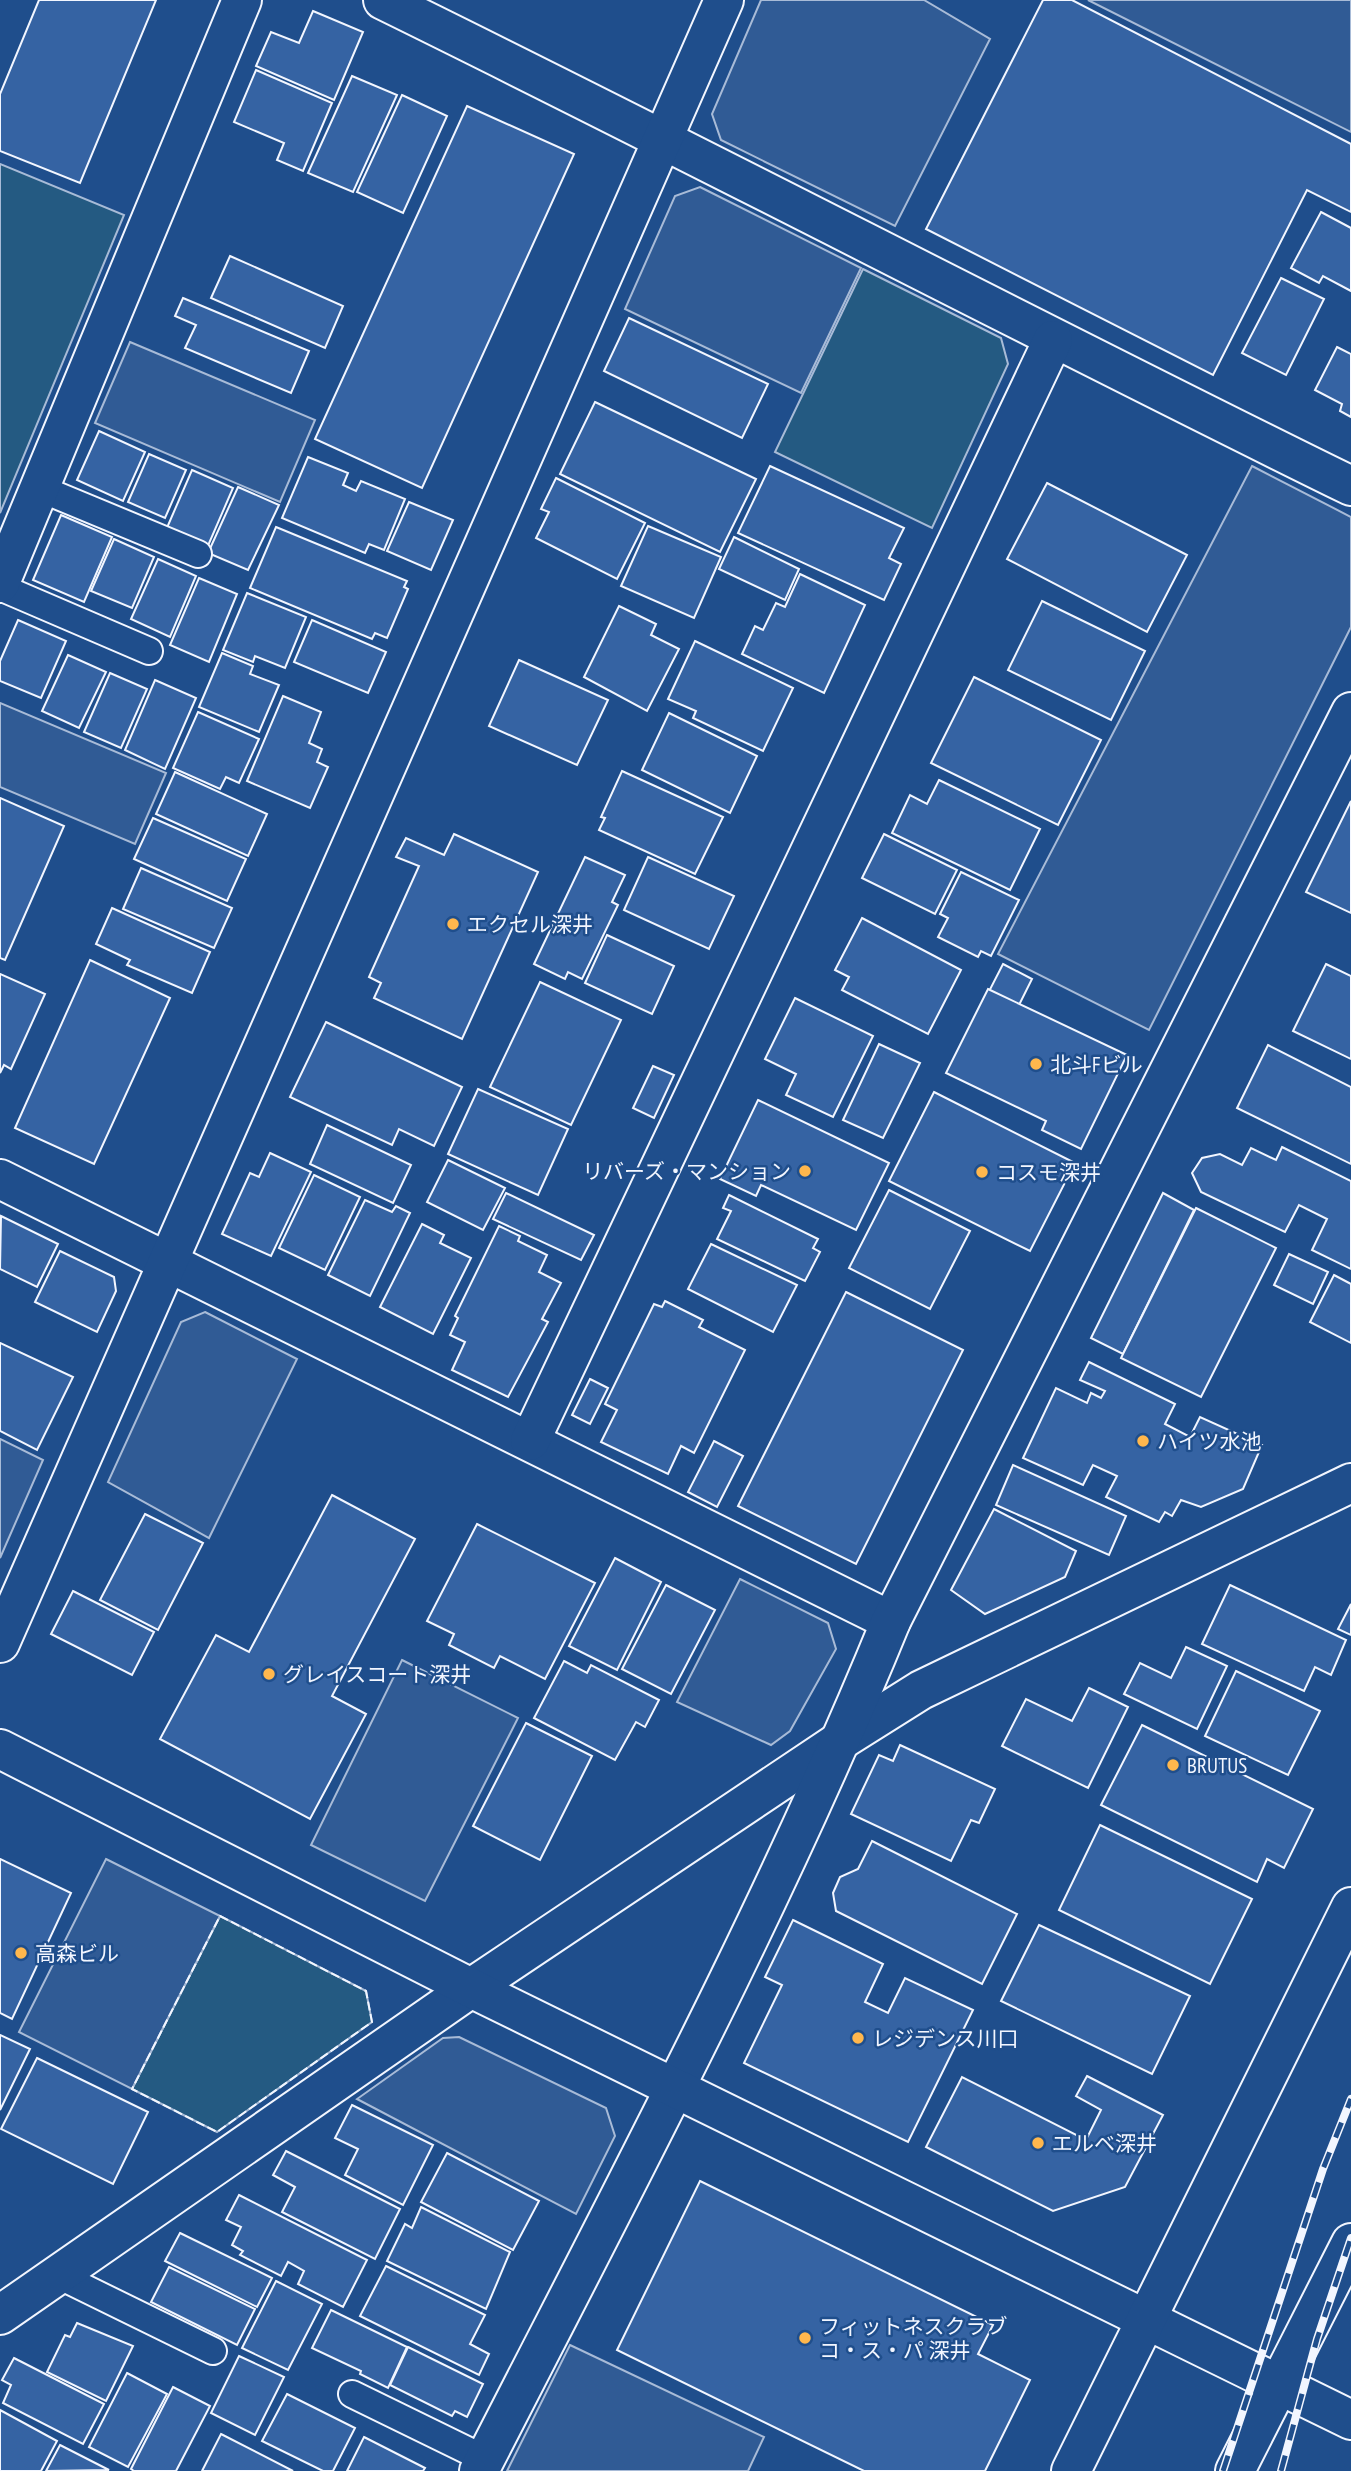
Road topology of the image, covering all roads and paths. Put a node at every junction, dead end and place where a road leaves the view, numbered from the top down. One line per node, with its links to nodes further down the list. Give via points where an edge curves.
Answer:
1 (242, 0): 7 (street)
2 (383, 0): 4 (street)
3 (724, 0): 4 (street)
4 (663, 137): 5 (street); 13 (street)
5 (1053, 340): 6 (street); 14 (street)
6 (1351, 486)
7 (40, 488): 8 (lane); 9 (street)
8 (198, 554)
9 (0, 585): 10 (lane)
10 (149, 651)
11 (1351, 712): 16 (street)
12 (0, 1179): 13 (street)
13 (170, 1263): 14 (street); 17 (street)
14 (530, 1441): 16 (street)
15 (1351, 1483): 18 (street, via 921,1690)
16 (891, 1621): 18 (street)
17 (0, 1643)
18 (843, 1738): 21 (street); 22 (street)
19 (0, 1749): 21 (street)
20 (1351, 1907): 26 (street)
21 (471, 1988): 22 (street); 24 (street)
22 (675, 2088): 26 (street); 31 (street)
23 (1351, 2244): 28 (street)
24 (58, 2275): 25 (street); 27 (lane)
25 (0, 2315)
26 (1147, 2319): 28 (street); 32 (street)
27 (213, 2351)
28 (1280, 2384): 30 (street); 33 (street)
29 (352, 2394): 31 (lane)
30 (1351, 2420)
31 (482, 2465)
32 (1071, 2471)
33 (1235, 2471)

